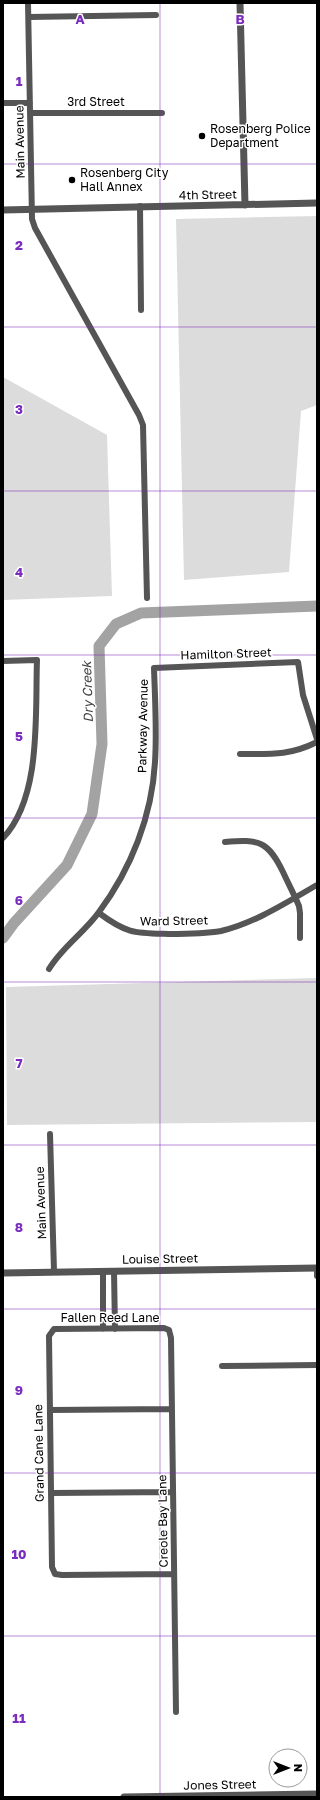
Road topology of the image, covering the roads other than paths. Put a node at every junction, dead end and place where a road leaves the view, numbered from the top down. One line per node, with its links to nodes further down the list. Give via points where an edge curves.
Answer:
1 (28, 3): 4 (street, Main Avenue)
2 (240, 3): 10 (street)
3 (156, 16): 4 (street)
4 (29, 17): 6 (street, Main Avenue)
5 (3, 103): 6 (street)
6 (30, 103): 7 (street, Main Avenue)
7 (30, 113): 8 (street, 3rd Street); 12 (street, Main Avenue)
8 (162, 113)
9 (317, 203): 10 (street, 4th Street)
10 (244, 205): 11 (street, 4th Street)
11 (140, 206): 12 (street, 4th Street); 14 (street)
12 (32, 209): 13 (street, 4th Street); 15 (street, Main Avenue, via 35,228 143,425)
13 (3, 210)
14 (141, 310)
15 (146, 598)
16 (3, 660): 20 (street, via 37,660 31,778 20,811)
17 (154, 668): 18 (street, Hamilton Street, via 298,662 303,695); 24 (street, Parkway Avenue, via 155,762 152,788 134,850 116,886)
18 (317, 741): 19 (street, via 302,750 288,754)
19 (240, 754)
20 (3, 838)
21 (225, 842): 23 (street, via 252,842 268,848 275,855)
22 (317, 885): 23 (street, Ward Street)
23 (295, 897): 24 (street, Ward Street, via 257,918 221,931 136,933 123,929); 25 (street, via 300,913)
24 (98, 913): 26 (street, Parkway Avenue, via 56,957)
25 (300, 938)
26 (49, 969)
27 (50, 1134): 29 (street, Main Avenue)
28 (317, 1268): 31 (street, Louise Street); 33 (street)
29 (54, 1271): 30 (street, Louise Street); 32 (street, Louise Street)
30 (103, 1271): 31 (street, Louise Street); 34 (street)
31 (114, 1271): 35 (street)
32 (3, 1272)
33 (317, 1276)
34 (103, 1329): 35 (street, Fallen Reed Lane); 37 (street, Fallen Reed Lane, via 54,1329)
35 (115, 1329): 36 (street, Fallen Reed Lane)
36 (169, 1330): 40 (street, Creole Bay Lane)
37 (51, 1332): 41 (street, Grand Cane Lane)
38 (317, 1365): 39 (street)
39 (222, 1366)
40 (172, 1409): 41 (street); 42 (street, Creole Bay Lane)
41 (50, 1410): 43 (street, Grand Cane Lane)
42 (173, 1492): 43 (street); 44 (street, Creole Bay Lane)
43 (51, 1493): 44 (street, Grand Cane Lane, via 52,1567 55,1574)
44 (174, 1574): 45 (street, Creole Bay Lane)
45 (176, 1712)
46 (317, 1794): 47 (street, Jones Street)
47 (246, 1796): 49 (street, Jones Street)
48 (124, 1797): 49 (street, Jones Street)
49 (166, 1797)

